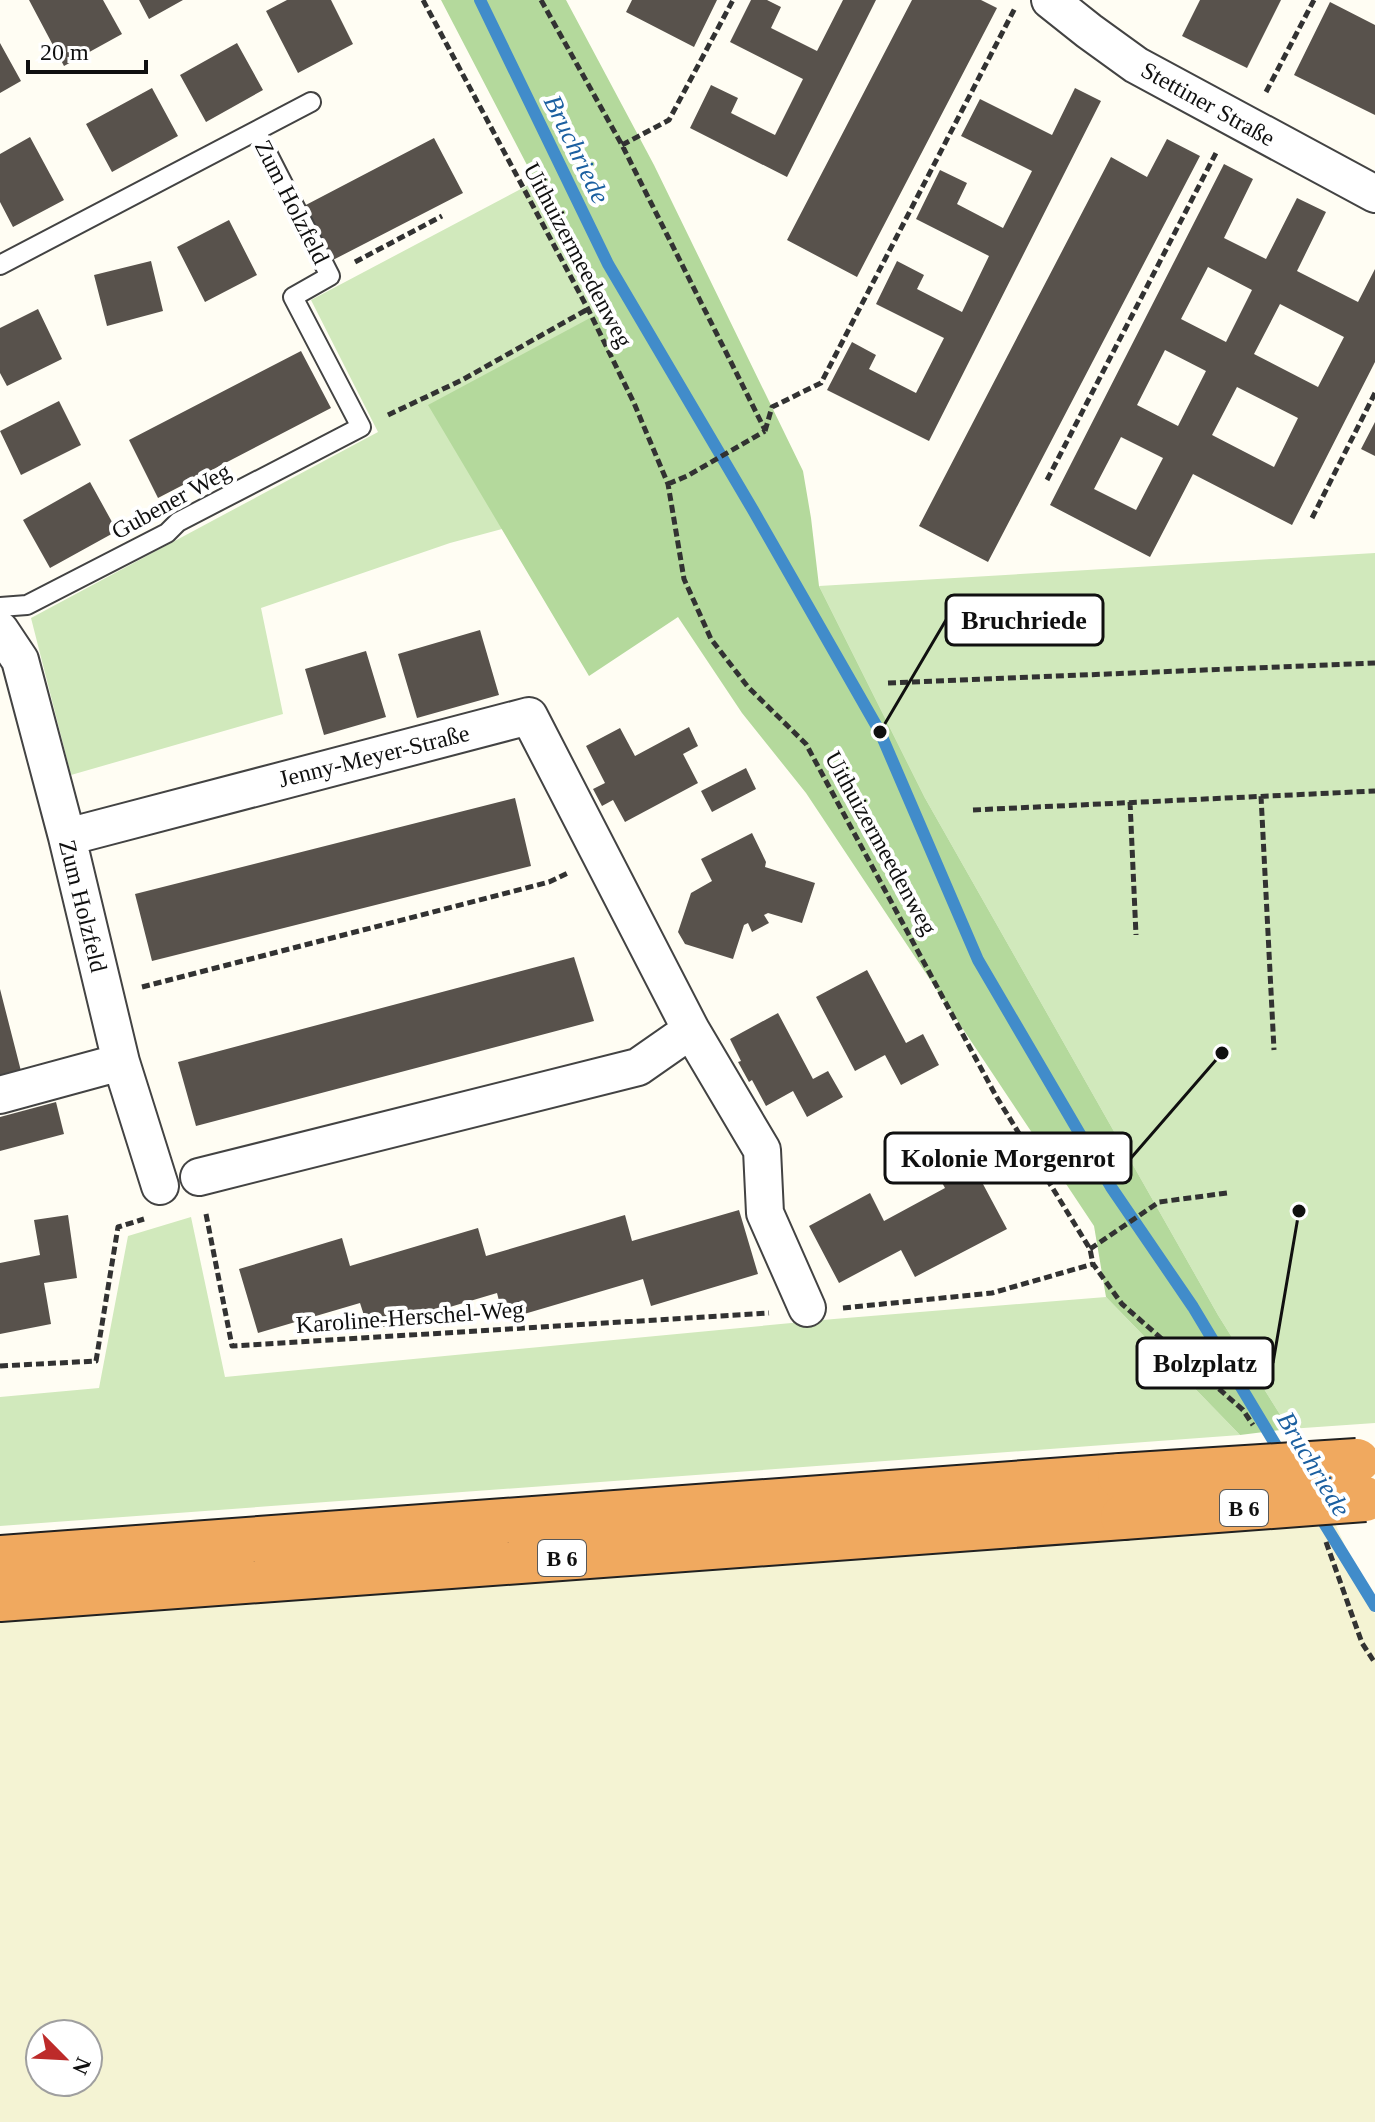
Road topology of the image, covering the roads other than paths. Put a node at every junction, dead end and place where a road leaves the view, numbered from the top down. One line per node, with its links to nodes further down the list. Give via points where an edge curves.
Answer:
1 (1050, 0): 4 (street, Stettiner Straße, via 1136,65)
2 (311, 102): 3 (lane, Zum Holzfeld)
3 (256, 131): 5 (lane, Zum Holzfeld); 6 (lane, Zum Holzfeld, via 330,276 293,297)
4 (1375, 194)
5 (0, 265)
6 (361, 427): 7 (lane, Gubener Weg, via 27,605)
7 (0, 607)
8 (0, 630): 9 (street, Zum Holzfeld, via 20,660)
9 (67, 837): 10 (street, Jenny-Meyer-Straße, via 529,716); 11 (street, Zum Holzfeld)
10 (691, 1030): 13 (street, via 638,1067); 15 (street, Jenny-Meyer-Straße, via 762,1150 765,1213)
11 (121, 1062): 12 (street); 14 (street, Zum Holzfeld)
12 (0, 1095)
13 (199, 1177)
14 (160, 1186)
15 (807, 1308)
16 (1368, 1479): 17 (highway, B 6, bridge)
17 (1122, 1496): 18 (highway, B 6); 19 (highway, B 6)
18 (0, 1558)
19 (0, 1599)

